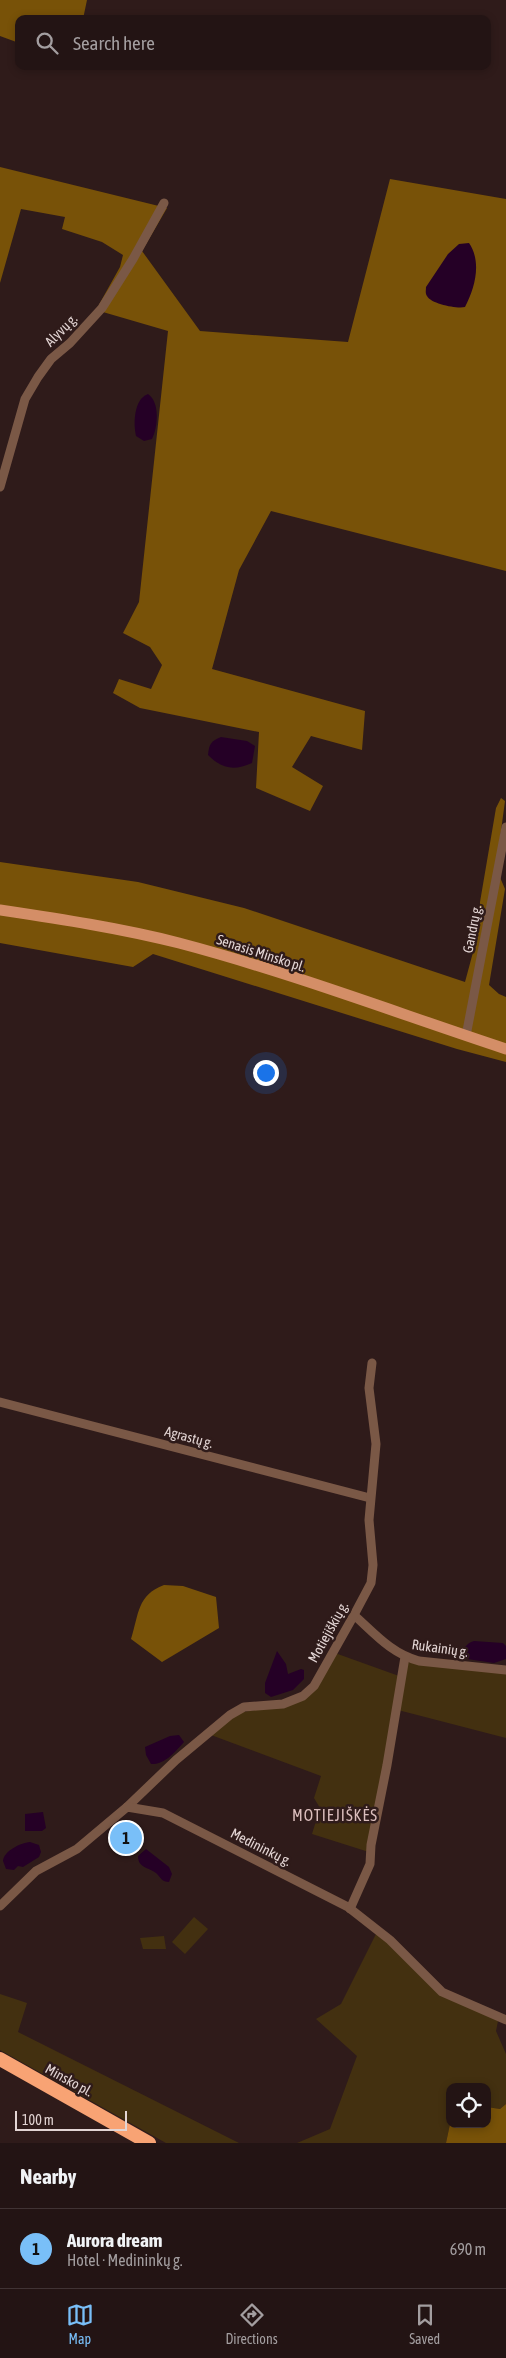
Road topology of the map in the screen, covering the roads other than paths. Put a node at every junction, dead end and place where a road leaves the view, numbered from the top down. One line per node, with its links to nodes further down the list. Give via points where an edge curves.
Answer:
1 (164, 203): 2 (street, Alyvų g., via 102,308 70,344 51,359 38,377 26,399)
2 (0, 487)
3 (506, 827): 5 (street, Gandrų g.)
4 (0, 910): 5 (main road, Senasis Minsko pl., via 177,943)
5 (466, 1036): 6 (main road, Senasis Minsko pl.)
6 (506, 1049)
7 (372, 1364): 9 (street, Motiejiškių g., via 369,1388 376,1444)
8 (0, 1402): 9 (street, Agrastų g.)
9 (370, 1498): 10 (street, Motiejiškių g., via 371,1583)
10 (354, 1615): 11 (street, Rukainių g.); 13 (street, Motiejiškių g., via 314,1686 303,1696 283,1704 244,1707 230,1715)
11 (405, 1658): 12 (street, Rukainių g.); 15 (street, via 370,1845 370,1864)
12 (506, 1670)
13 (127, 1807): 14 (street, via 76,1849 25,1879); 15 (street, Medininkų g., via 163,1812)
14 (0, 1906)
15 (350, 1909): 16 (street, Medininkų g., via 390,1940 442,1992)
16 (506, 2020)
17 (0, 2060): 18 (highway, Minsko pl.)
18 (148, 2143)

